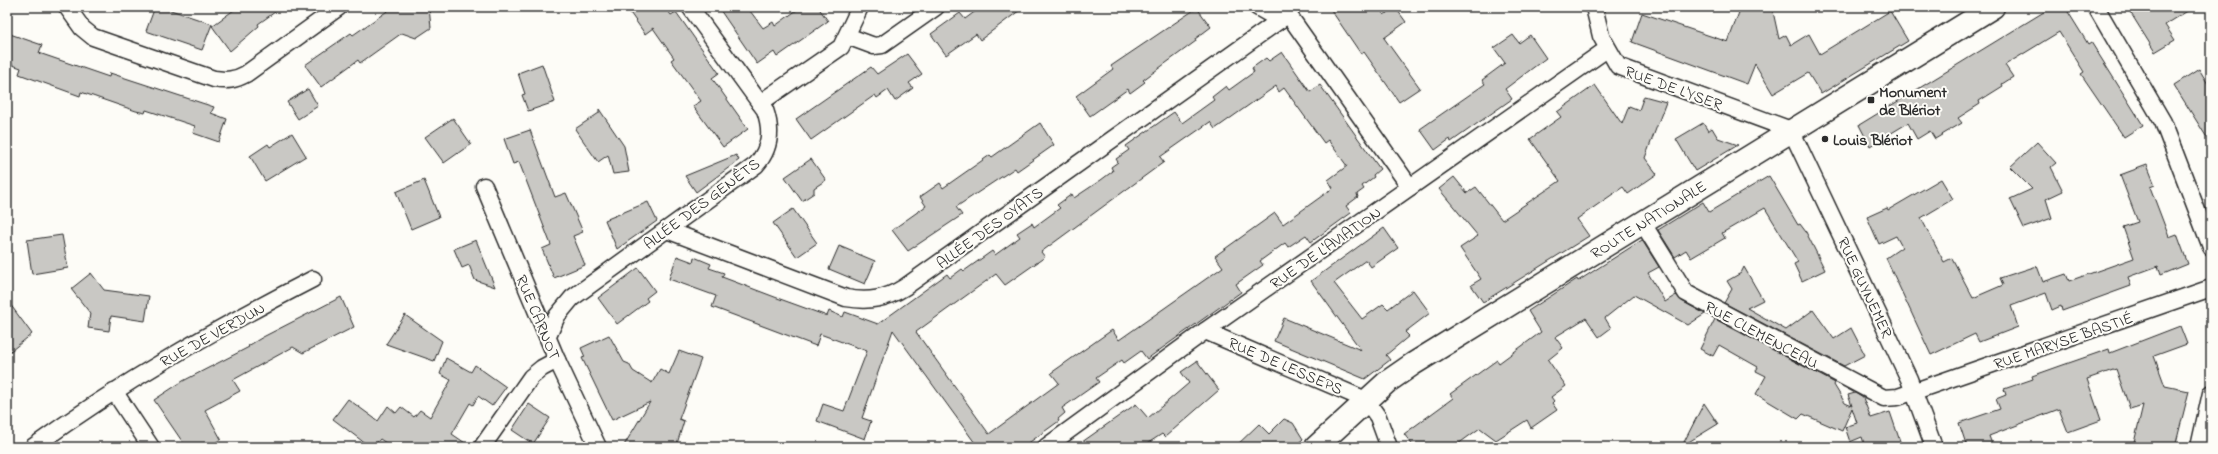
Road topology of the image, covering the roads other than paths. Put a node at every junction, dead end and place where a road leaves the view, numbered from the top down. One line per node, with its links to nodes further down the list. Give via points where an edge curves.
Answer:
1 (67, 7): 2 (street, via 82,28 93,37 224,81 246,74)
2 (339, 7)
3 (690, 7): 13 (street, ALLÉE DES GENÊTS)
4 (860, 7): 11 (street)
5 (936, 7): 11 (street, via 882,45 874,46)
6 (1258, 7): 10 (street)
7 (1594, 7): 12 (street, RUE DE L'YSER)
8 (1994, 7): 14 (main road, ROUTE NATIONALE)
9 (2096, 7): 19 (street, via 2163,122)
10 (1289, 14): 16 (street); 18 (street, ALLÉE DES OYATS, via 906,287 885,298 846,298)
11 (847, 36): 13 (street, via 836,52)
12 (1607, 49): 14 (street, RUE DE L'YSER, via 1614,62 1624,70); 16 (street, RUE DE L'AVIATION)
13 (760, 103): 18 (street, ALLÉE DES GENÊTS, via 770,126 768,144 762,159)
14 (1791, 130): 17 (main road, ROUTE NATIONALE); 26 (street, RUE GUYNEMER)
15 (484, 186): 23 (street, RUE CARNOT)
16 (1410, 187): 22 (street, RUE DE L'AVIATION)
17 (1642, 222): 26 (street, RUE CLEMENCEAU, via 1686,293 1879,397 1898,397); 28 (main road, ROUTE NATIONALE, via 1413,364)
18 (667, 230): 23 (street, ALLÉE DES GENÊTS, via 572,298 557,316)
19 (2211, 247)
20 (313, 280): 25 (street, RUE DE VERDUN, via 209,334)
21 (2211, 288): 26 (street, RUE MARYSE BASTIÉ)
22 (1205, 331): 28 (street, RUE DE LESSEPS); 33 (street, RUE DE L'AVIATION)
23 (548, 336): 24 (street, RUE CARNOT)
24 (557, 360): 31 (street, via 531,377); 32 (street, RUE CARNOT)
25 (114, 391): 29 (street, RUE DE VERDUN); 30 (street)
26 (1914, 391): 36 (street, RUE GUYNEMER)
27 (2211, 393): 37 (street)
28 (1366, 400): 34 (main road, ROUTE NATIONALE); 35 (street, via 1378,416)
29 (33, 447)
30 (151, 447)
31 (482, 447)
32 (598, 447)
33 (1046, 447)
34 (1316, 447)
35 (1389, 447)
36 (1934, 447)
37 (2199, 447)

